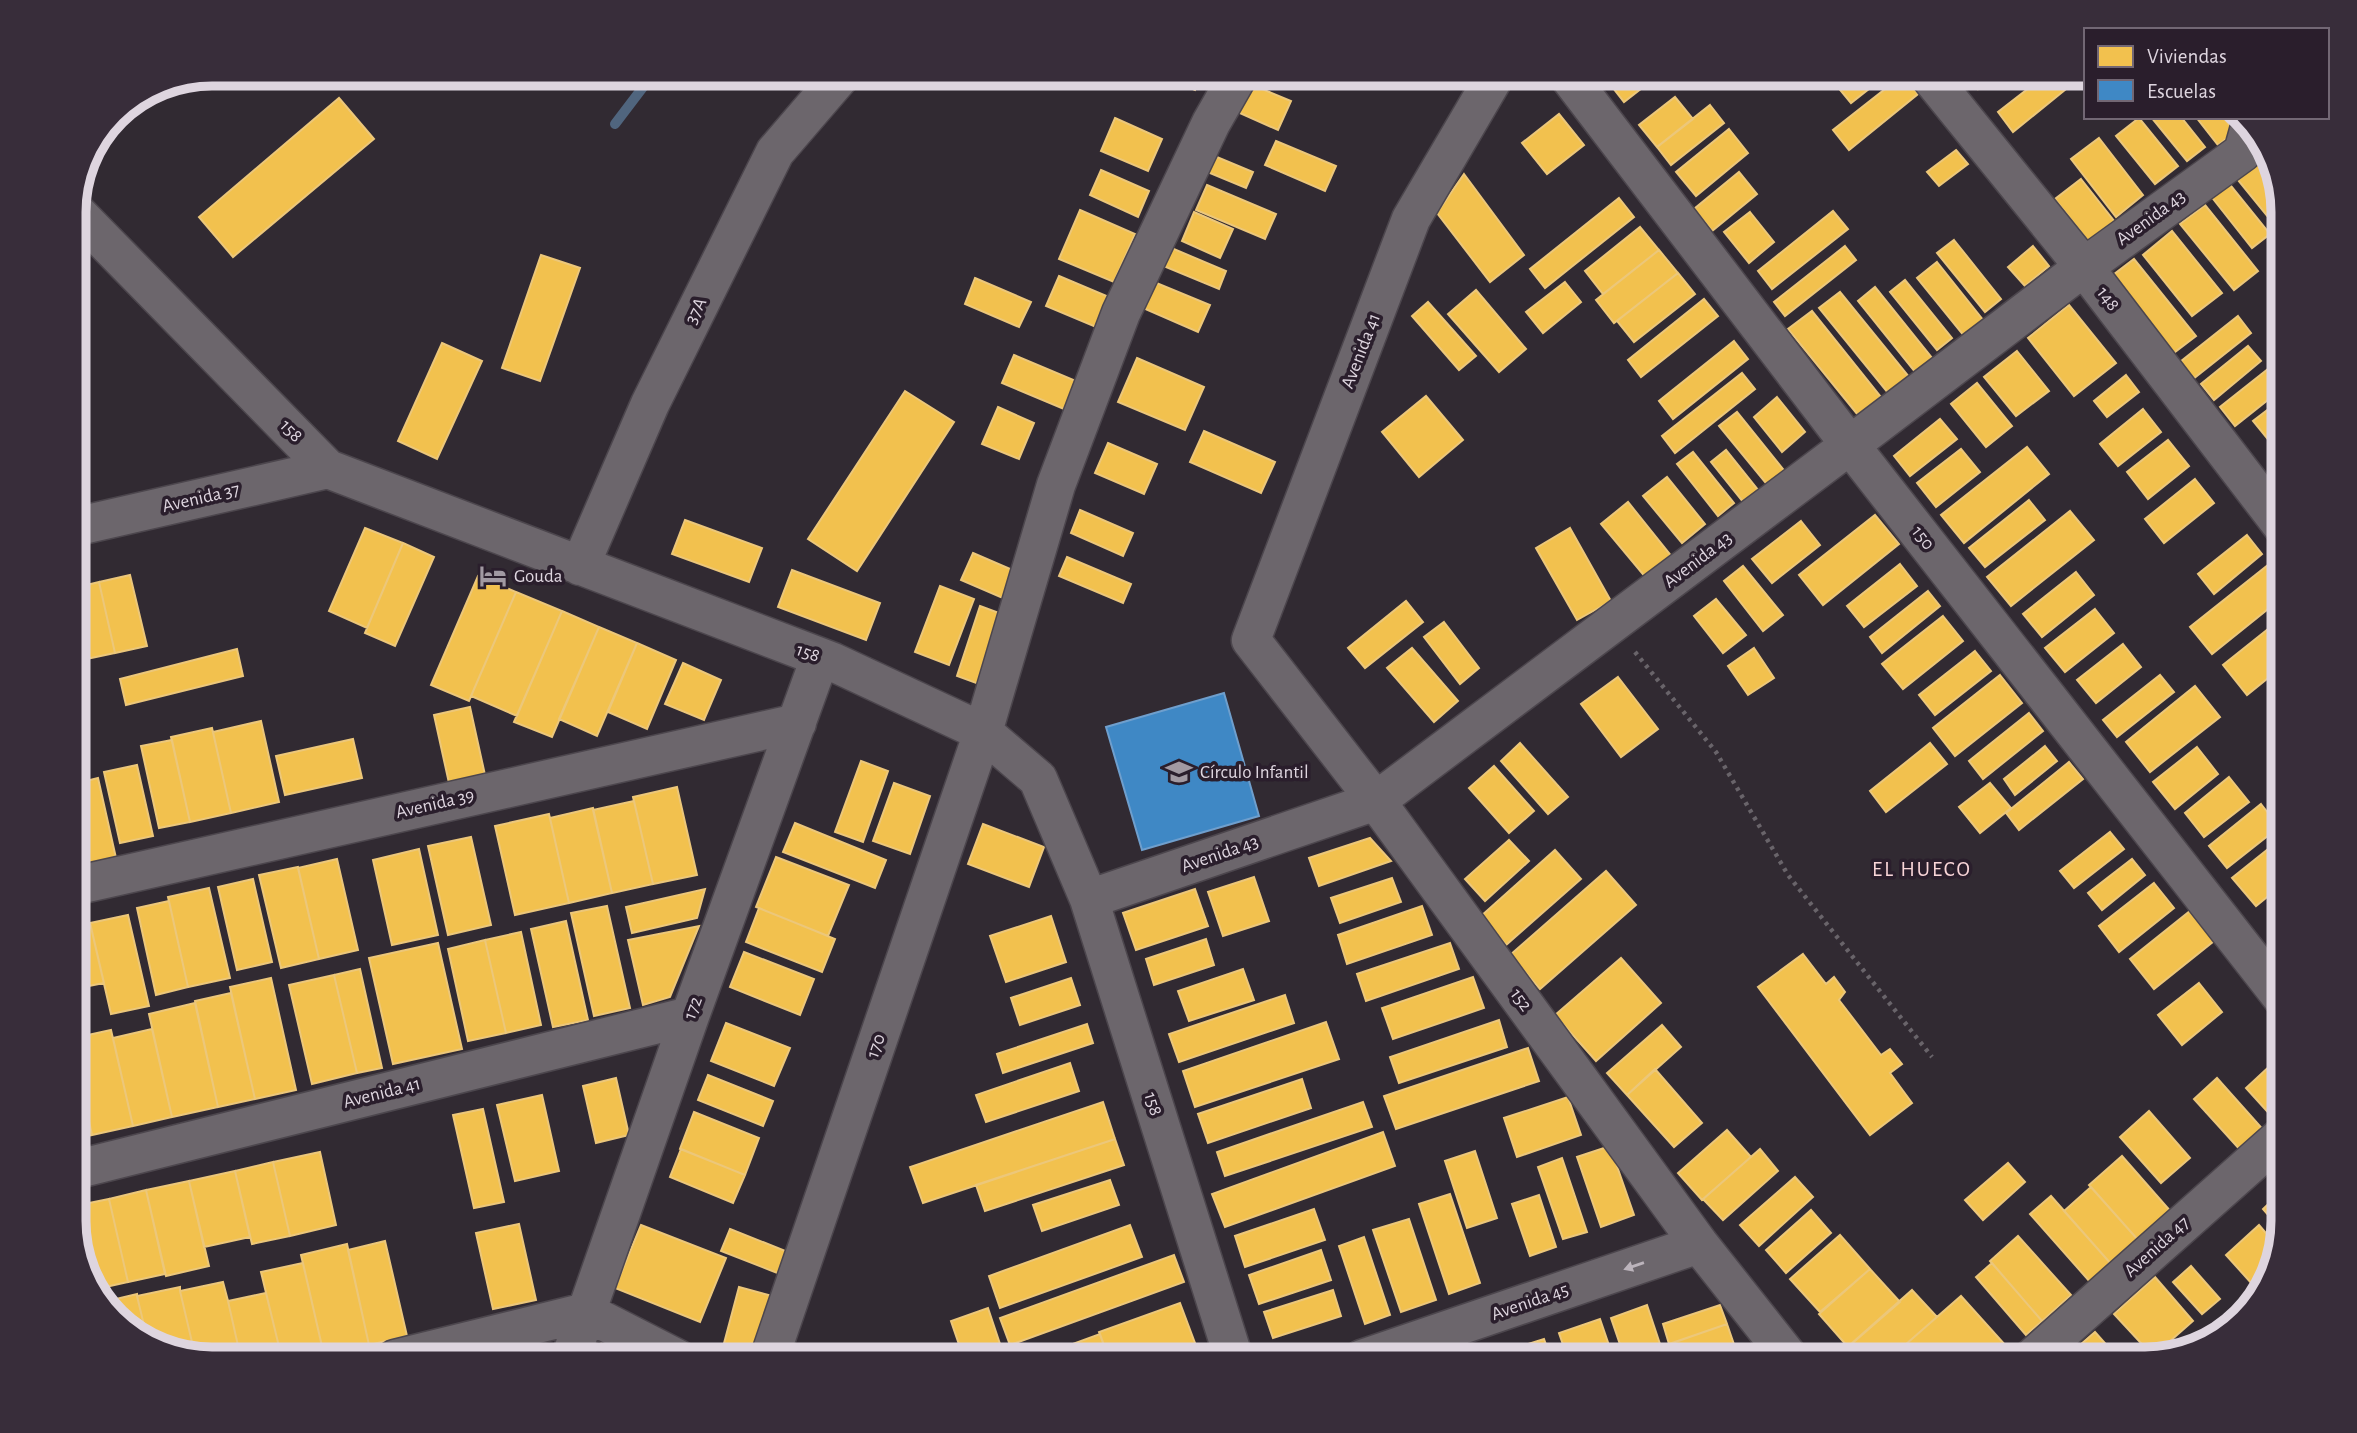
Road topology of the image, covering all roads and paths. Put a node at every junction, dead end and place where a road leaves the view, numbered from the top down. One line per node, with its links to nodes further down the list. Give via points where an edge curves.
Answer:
1 (832, 86): 13 (street, 37A, via 775,152 650,404)
2 (1232, 86): 18 (street, 170, via 1121,313 1056,485)
3 (1489, 86): 15 (street, Avenida 41, via 1410,219)
4 (1576, 86): 9 (street, 150)
5 (1938, 86): 8 (street, 148)
6 (2247, 138): 8 (street, Avenida 43, via 2243,152)
7 (86, 222): 10 (street, 158)
8 (2084, 267): 9 (street, Avenida 43); 11 (street, 148)
9 (1850, 445): 14 (street, Avenida 43); 22 (street, 150)
10 (328, 469): 12 (street, Avenida 37); 13 (street, 158)
11 (2271, 511)
12 (86, 524)
13 (580, 566): 16 (street, 158)
14 (1613, 624): 19 (street, Avenida 43); 24 (path, via 1716,752 1788,875)
15 (1251, 640): 19 (street, 152)
16 (820, 658): 17 (street, 172); 18 (street, 158)
17 (797, 723): 20 (street, Avenida 39); 23 (street, 172)
18 (983, 732): 21 (street, 158, via 1038,779); 32 (street, 170)
19 (1376, 801): 21 (street, Avenida 43); 27 (street, 152)
20 (86, 883)
21 (1089, 899): 33 (street, 158)
22 (2271, 984)
23 (690, 1016): 26 (street, Avenida 41); 28 (street, 172)
24 (1932, 1057)
25 (2271, 1146): 36 (street, Avenida 47)
26 (86, 1167)
27 (1699, 1244): 34 (street, Avenida 45, one-way to 34); 35 (street, 152)
28 (586, 1312): 29 (street); 30 (street, 172); 31 (street)
29 (447, 1347)
30 (574, 1347)
31 (653, 1347)
32 (773, 1347)
33 (1230, 1347)
34 (1400, 1347)
35 (1778, 1347)
36 (2046, 1347)

